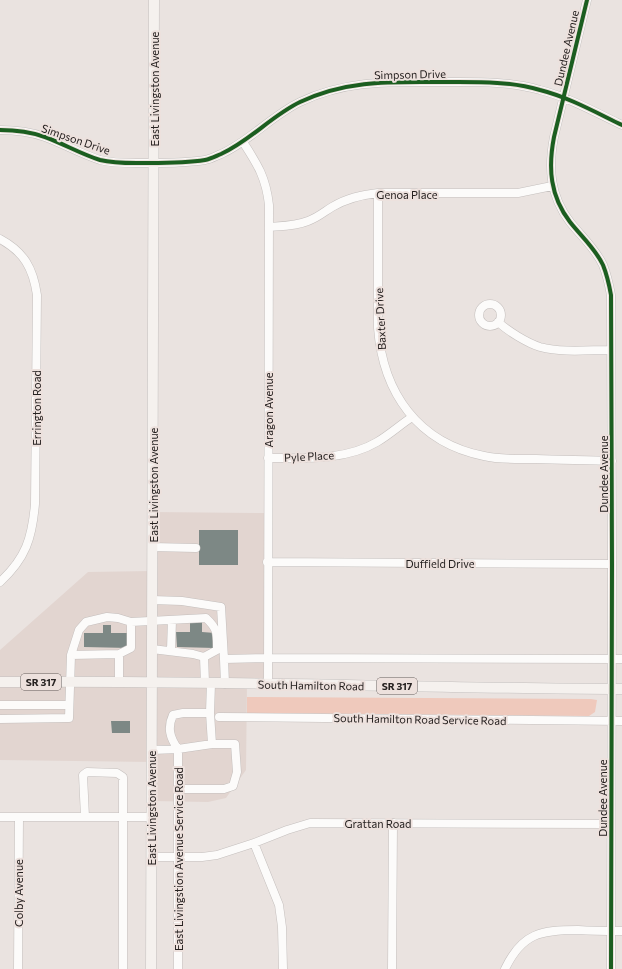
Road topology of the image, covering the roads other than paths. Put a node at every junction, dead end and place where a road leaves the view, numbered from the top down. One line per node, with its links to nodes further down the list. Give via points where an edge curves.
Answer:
1 (154, 0): 7 (main road, East Livingston Avenue)
2 (587, 0): 3 (street, Dundee Avenue)
3 (563, 98): 4 (street, Simpson Drive); 6 (street, Simpson Drive, via 540,90 493,82 397,82 335,88 294,105); 8 (street, Dundee Avenue, via 552,150)
4 (622, 125)
5 (0, 130): 7 (street, Simpson Drive, via 26,132 45,137 101,160)
6 (243, 142): 7 (street, Simpson Drive, via 208,160); 10 (street, Aragon Avenue, via 264,178 269,205)
7 (154, 163): 17 (main road, East Livingston Avenue)
8 (552, 186): 9 (street, Genoa Place, via 518,193); 13 (street, Dundee Avenue, via 569,221 594,250 608,279 611,294)
9 (378, 193): 10 (street, Genoa Place, via 341,202 309,221); 14 (street, Baxter Drive, via 380,343 387,375 401,402)
10 (269, 227): 15 (street, Aragon Avenue)
11 (0, 239): 21 (street, Errington Road, via 22,255 30,267 37,296 34,521 24,553)
12 (498, 322): 13 (street, via 508,331 539,347 555,350)
13 (611, 350): 16 (street, Dundee Avenue)
14 (412, 416): 15 (street, Pyle Place, via 376,443 358,450 318,458); 16 (street, Baxter Drive, via 441,440 485,457)
15 (268, 458): 19 (street, Aragon Avenue)
16 (612, 461): 20 (street, Dundee Avenue)
17 (152, 547): 18 (street); 22 (main road, East Livingston Avenue)
18 (196, 548)
19 (267, 562): 20 (street, Duffield Drive); 31 (street, Aragon Avenue)
20 (612, 564): 32 (street, Dundee Avenue)
21 (0, 582)
22 (152, 600): 24 (main road, East Livingston Avenue); 34 (street, via 182,601 221,607)
23 (172, 620): 24 (street); 27 (street); 30 (street, via 206,618 213,624 217,632 217,650)
24 (152, 621): 25 (street); 26 (main road, East Livingston Avenue)
25 (131, 622): 28 (street, via 131,648); 29 (street, via 107,617 86,622 79,630)
26 (152, 649): 27 (street); 38 (main road, East Livingston Avenue)
27 (171, 650): 30 (street)
28 (119, 654): 29 (street); 35 (street)
29 (71, 655): 37 (street)
30 (204, 657): 39 (street)
31 (268, 658): 32 (street); 34 (street); 41 (street, Aragon Avenue)
32 (611, 658): 33 (street); 42 (street, Dundee Avenue)
33 (622, 658)
34 (224, 659): 40 (street)
35 (119, 681): 37 (main road, South Hamilton Road / SR 317); 38 (main road, South Hamilton Road / SR 317)
36 (0, 682): 37 (main road, South Hamilton Road / SR 317)
37 (69, 682): 43 (street)
38 (152, 682): 39 (main road, South Hamilton Road / SR 317); 52 (main road, East Livingston Avenue)
39 (208, 683): 40 (main road, South Hamilton Road / SR 317); 45 (street)
40 (225, 684): 41 (main road, South Hamilton Road / SR 317)
41 (268, 684): 42 (main road, South Hamilton Road / SR 317)
42 (617, 689): 48 (street, Dundee Avenue)
43 (69, 704): 44 (street); 47 (street, via 69,718)
44 (0, 705)
45 (210, 713): 50 (street); 51 (street, via 173,715 170,720 171,739)
46 (219, 717): 48 (street, South Hamilton Road Service Road)
47 (0, 719)
48 (612, 721): 49 (street, South Hamilton Road Service Road); 60 (street, Dundee Avenue)
49 (622, 721)
50 (212, 744): 51 (street); 53 (street, via 235,744 237,772 233,786 224,789)
51 (178, 749): 52 (street); 53 (street, East Livingstion Avenue Service Road)
52 (152, 750): 58 (main road, East Livingston Avenue)
53 (178, 789): 63 (street, East Livingstion Avenue Service Road)
54 (0, 817): 55 (street)
55 (19, 817): 56 (street); 66 (street, Colby Avenue)
56 (85, 817): 57 (street); 57 (street, via 83,774 87,772 117,773 123,777)
57 (124, 817): 58 (street); 67 (street)
58 (151, 817): 62 (main road, East Livingston Avenue)
59 (393, 823): 60 (street, Grattan Road); 61 (street, Grattan Road, via 310,823); 71 (street)
60 (611, 824): 64 (street, Dundee Avenue)
61 (254, 843): 63 (street, Grattan Road, via 217,855); 70 (street, via 279,905)
62 (151, 857): 63 (street, Grattan Road); 68 (main road, East Livingston Avenue)
63 (178, 857): 69 (street, East Livingstion Avenue Service Road)
64 (611, 931): 65 (street); 72 (street, via 556,930 535,935 520,945); 73 (street, Dundee Avenue)
65 (622, 931)
66 (18, 969)
67 (123, 969)
68 (150, 969)
69 (178, 969)
70 (283, 969)
71 (392, 969)
72 (505, 969)
73 (611, 969)

